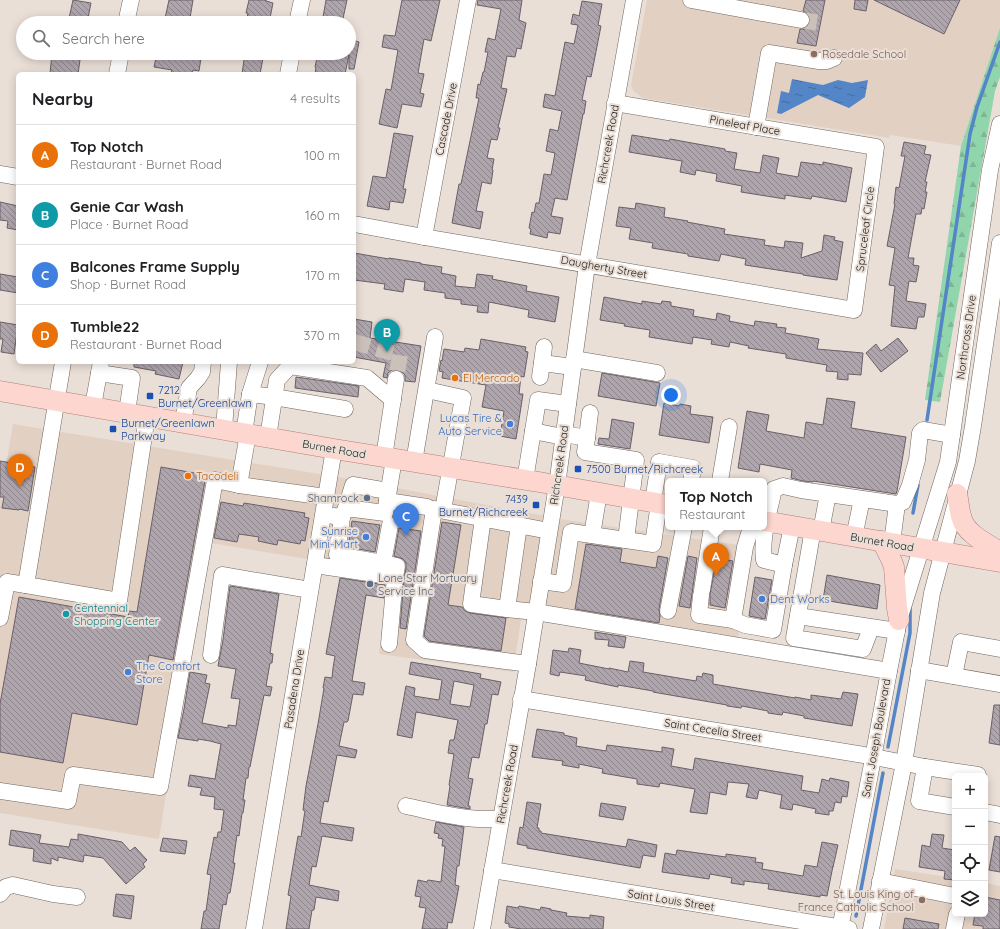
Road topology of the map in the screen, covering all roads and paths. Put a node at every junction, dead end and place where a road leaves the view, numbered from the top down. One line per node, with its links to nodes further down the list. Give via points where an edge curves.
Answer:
1 (131, 0): 6 (street)
2 (302, 0): 7 (street)
3 (468, 0): 22 (street, Cascade Drive)
4 (634, 0): 14 (street, Richcreek Road)
5 (691, 0): 8 (street)
6 (128, 16)
7 (299, 16)
8 (802, 20)
9 (834, 58): 16 (street, via 819,61 769,53)
10 (120, 60): 12 (street)
11 (291, 60): 13 (street)
12 (117, 72)
13 (288, 72)
14 (615, 103): 16 (street, Pineleaf Place); 24 (street, Richcreek Road)
15 (1000, 124): 18 (street, Northcross Drive)
16 (756, 127): 17 (street, Pineleaf Place)
17 (876, 147): 27 (street, Spruceleaf Circle)
18 (995, 168): 25 (street, Northcross Drive)
19 (0, 174): 20 (street)
20 (16, 177)
21 (356, 224): 22 (street, Daugherty Street)
22 (424, 237): 24 (street, Daugherty Street)
23 (1000, 243): 26 (street, Northcross Drive)
24 (587, 264): 27 (street, Daugherty Street); 30 (street, Richcreek Road)
25 (971, 305): 26 (street); 56 (street, Northcross Drive)
26 (995, 309): 70 (street, Northcross Drive, via 967,461)
27 (854, 310)
28 (435, 337): 38 (street)
29 (544, 347): 30 (street, via 541,370)
30 (573, 363): 36 (street); 44 (street, Richcreek Road)
31 (63, 364): 42 (street)
32 (203, 364): 50 (street, via 202,372 189,388)
33 (229, 364): 52 (street)
34 (259, 364): 40 (street)
35 (100, 368): 45 (street); 47 (street, via 132,378)
36 (657, 373)
37 (396, 379): 43 (street)
38 (427, 390): 61 (street); 62 (street, via 463,398)
39 (0, 391): 42 (main road, Burnet Road)
40 (250, 394): 41 (street); 54 (street)
41 (274, 397): 43 (street, via 277,380 290,366 367,378); 46 (street); 57 (street)
42 (56, 400): 45 (main road, Burnet Road); 107 (street)
43 (393, 400): 60 (street)
44 (568, 404): 53 (street, via 538,400); 55 (street, Richcreek Road)
45 (94, 406): 47 (main road, Burnet Road)
46 (345, 409)
47 (127, 412): 49 (main road, Burnet Road)
48 (590, 413): 58 (street)
49 (147, 416): 50 (main road, Burnet Road); 107 (street, via 119,600)
50 (183, 422): 52 (main road, Burnet Road)
51 (729, 427): 64 (street)
52 (224, 429): 54 (main road, Burnet Road)
53 (533, 431): 55 (street); 65 (street)
54 (246, 433): 57 (main road, Burnet Road); 66 (street)
55 (563, 435): 58 (street); 67 (street, Richcreek Road)
56 (952, 435): 76 (street, via 923,430 920,433 917,460 910,486 903,502); 97 (street, Northcross Drive, via 948,462)
57 (268, 437): 59 (main road, Burnet Road)
58 (587, 438): 73 (street, via 585,452 636,460)
59 (334, 449): 60 (main road, Burnet Road); 72 (street, Pasadena Drive)
60 (389, 458): 61 (main road, Burnet Road); 71 (street)
61 (414, 462): 62 (main road, Burnet Road)
62 (450, 468): 65 (main road, Burnet Road); 79 (street)
63 (691, 478): 75 (street, via 693,468 659,462)
64 (720, 478)
65 (525, 480): 67 (main road, Burnet Road)
66 (239, 485): 72 (street); 130 (street, via 215,480 160,787 73,775 68,801)
67 (556, 485): 68 (main road, Burnet Road); 94 (street, Richcreek Road)
68 (599, 493): 73 (main road, Burnet Road); 92 (street)
69 (828, 494): 74 (street); 78 (street, via 782,486 774,489); 91 (street)
70 (957, 494): 99 (street, Northcross Drive); 100 (main road, via 961,519 965,526)
71 (388, 496): 77 (street); 80 (street, via 385,514); 80 (street, via 353,485)
72 (326, 497): 81 (street, Pasadena Drive)
73 (631, 498): 75 (main road, Burnet Road); 95 (street)
74 (862, 499): 76 (street); 93 (street)
75 (660, 503): 95 (street, via 653,544)
76 (897, 504): 96 (street)
77 (427, 507)
78 (767, 507)
79 (443, 510): 82 (street); 120 (street, via 434,509 414,640 425,650)
80 (344, 512): 81 (street); 102 (street, via 337,555)
81 (323, 514): 103 (street, Pasadena Drive)
82 (483, 518): 85 (street); 109 (street, via 471,604)
83 (390, 524): 102 (street)
84 (767, 524): 86 (main road, Burnet Road)
85 (519, 525): 94 (street); 109 (street)
86 (792, 526): 91 (main road, Burnet Road); 104 (street)
87 (683, 530): 110 (street)
88 (712, 530): 114 (street, via 699,615)
89 (756, 530): 114 (street, via 745,547)
90 (762, 530): 104 (street, via 764,560)
91 (817, 530): 93 (main road, Burnet Road); 112 (street)
92 (592, 535): 95 (street); 98 (street, via 571,532)
93 (854, 537): 96 (main road, Burnet Road)
94 (548, 538): 98 (street); 106 (street, Richcreek Road)
95 (626, 540)
96 (887, 542): 97 (main road, Burnet Road); 115 (main road, via 894,567)
97 (922, 548): 99 (main road, Burnet Road); 115 (street, Saint Joseph Boulevard)
98 (568, 550): 106 (street, via 563,584)
99 (943, 552): 101 (main road, Burnet Road); 121 (street, via 932,594)
100 (1000, 552)
101 (1000, 562)
102 (383, 563): 105 (street, via 397,566)
103 (315, 565): 105 (street); 108 (street, Pasadena Drive)
104 (784, 565): 114 (street, via 773,630)
105 (395, 577): 117 (street)
106 (541, 580): 111 (street, Richcreek Road)
107 (26, 585): 113 (street, via 7,582)
108 (310, 590): 119 (street, via 222,575); 142 (street, Pasadena Drive)
109 (507, 609): 111 (street)
110 (668, 611)
111 (536, 612): 120 (street, Richcreek Road); 122 (street)
112 (798, 616): 116 (street); 116 (street, via 794,638 863,649)
113 (0, 618)
114 (733, 620)
115 (898, 626): 116 (street); 122 (street, Saint Joseph Boulevard)
116 (869, 635)
117 (389, 644)
118 (1000, 649): 123 (street, via 961,642)
119 (211, 655)
120 (528, 664): 125 (street, Richcreek Road)
121 (919, 670): 123 (street); 127 (street)
122 (889, 671): 126 (street, Saint Joseph Boulevard)
123 (954, 676): 124 (street)
124 (1000, 684)
125 (521, 699): 126 (street, Saint Cecelia Street); 135 (street, Richcreek Road)
126 (873, 757): 127 (street, Saint Cecelia Street); 144 (street, Saint Joseph Boulevard)
127 (904, 763): 128 (street, Saint Cecelia Street); 137 (street)
128 (926, 767): 129 (street, Saint Cecelia Street); 132 (street, via 919,801)
129 (965, 773)
130 (0, 791)
131 (406, 806): 135 (street, via 466,818)
132 (952, 806)
133 (988, 813): 134 (street)
134 (1000, 815)
135 (501, 819): 136 (street, Richcreek Road)
136 (492, 870): 143 (street, Richcreek Road); 144 (street, Saint Louis Street)
137 (880, 881): 139 (street); 145 (street)
138 (0, 894): 140 (street, via 6,886 13,885)
139 (952, 895)
140 (77, 897)
141 (956, 917): 146 (street)
142 (254, 929)
143 (482, 929)
144 (843, 929)
145 (871, 929)
146 (954, 929)

